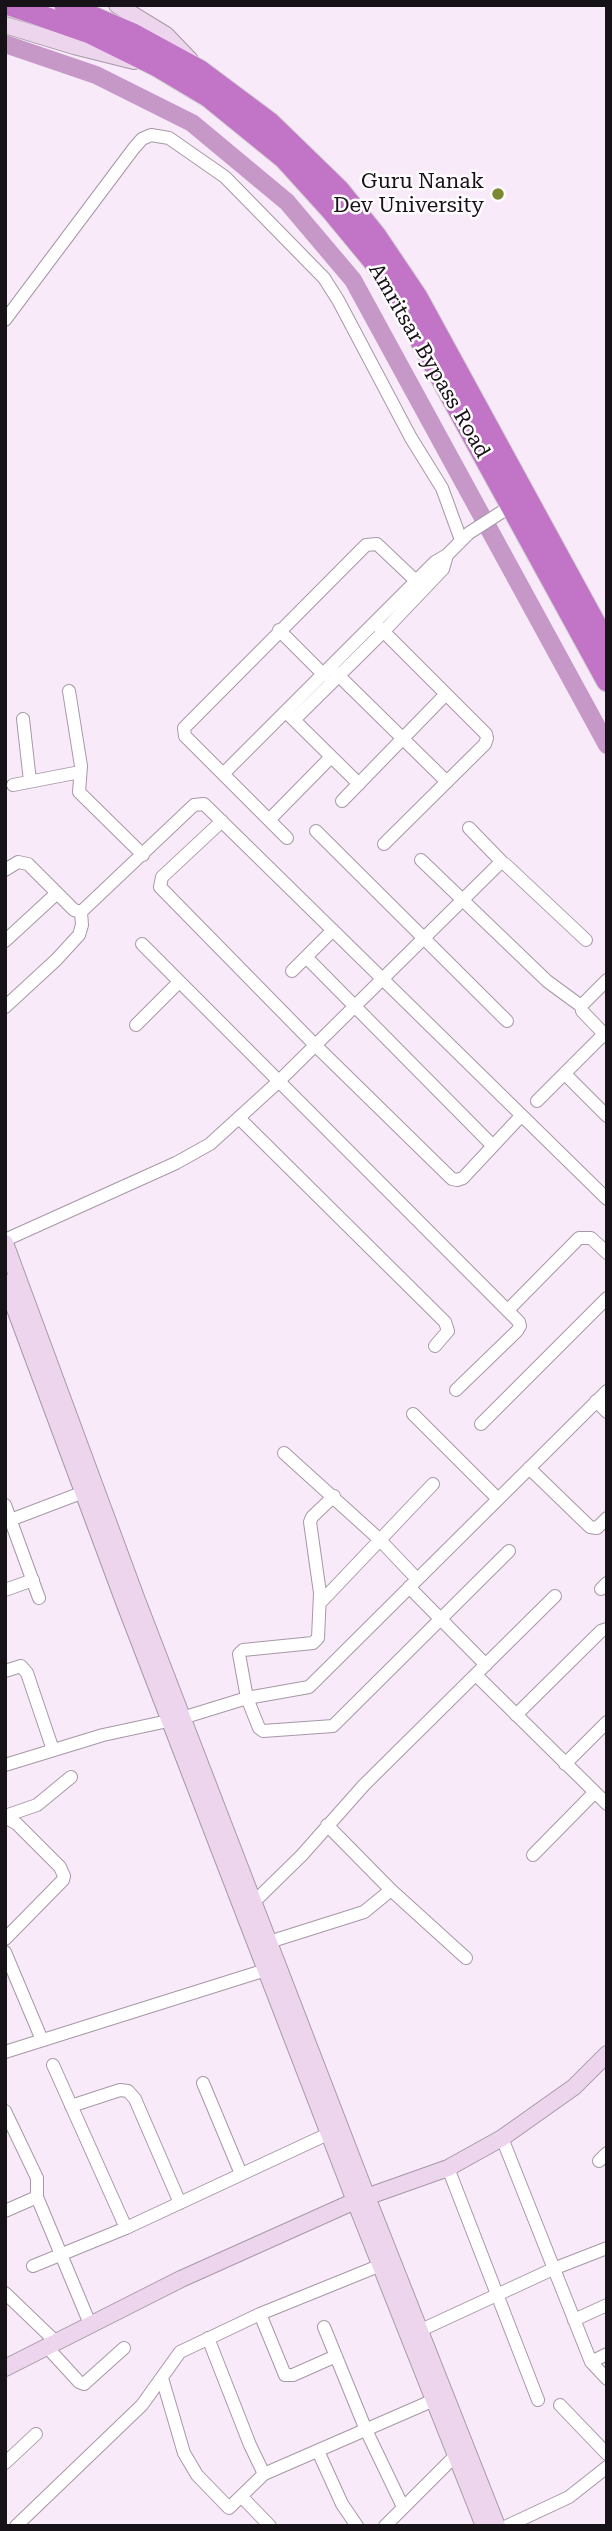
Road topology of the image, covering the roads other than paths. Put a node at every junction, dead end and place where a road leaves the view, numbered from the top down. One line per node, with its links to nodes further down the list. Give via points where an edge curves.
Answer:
1 (10, 5): 5 (highway)
2 (65, 5): 5 (highway)
3 (117, 5): 7 (main road, via 166,35)
4 (5, 25): 6 (main road)
5 (130, 42): 6 (highway, Amritsar Bypass Road); 7 (highway, Amritsar Bypass Road)
6 (157, 66): 9 (highway, Amritsar Bypass Road, via 208,97 284,158 362,247 390,285)
7 (199, 70): 15 (highway, Amritsar Bypass Road, via 292,142 339,190 383,246 434,326)
8 (5, 320): 10 (street, via 142,139 151,135 169,138 225,177 324,278)
9 (505, 509): 10 (street); 17 (highway, Amritsar Bypass Road)
10 (465, 537): 11 (street)
11 (447, 555): 12 (street); 13 (street, via 443,569)
12 (416, 581): 13 (street); 14 (street, via 377,544 370,543)
13 (379, 628): 16 (street); 19 (street)
14 (279, 630): 16 (street); 25 (street, via 184,728 185,736)
15 (607, 645)
16 (331, 673): 20 (street); 22 (street)
17 (607, 681)
18 (69, 691): 24 (street)
19 (445, 695): 22 (street); 27 (street, via 487,738)
20 (290, 716): 23 (street); 25 (street)
21 (23, 719): 26 (street)
22 (402, 739): 27 (street); 28 (street)
23 (331, 757): 28 (street); 31 (street)
24 (80, 772): 26 (street); 37 (street, via 81,795)
25 (223, 774): 31 (street)
26 (30, 782): 29 (street)
27 (447, 782): 36 (street)
28 (359, 783): 30 (street)
29 (13, 785)
30 (342, 802)
31 (269, 820): 35 (street)
32 (222, 821): 37 (street, via 204,804 194,805); 44 (street); 60 (street, via 162,877 160,887)
33 (469, 828): 39 (street)
34 (316, 831): 45 (street)
35 (287, 838)
36 (384, 844)
37 (143, 855): 43 (street)
38 (421, 860): 42 (street)
39 (502, 862): 42 (street); 46 (street)
40 (5, 870): 41 (street, via 24,862)
41 (57, 893): 43 (street); 47 (street)
42 (462, 900): 45 (street); 54 (street, via 547,981)
43 (81, 912): 55 (street, via 79,935)
44 (333, 930): 49 (street); 51 (street)
45 (424, 937): 51 (street); 57 (street)
46 (586, 940)
47 (5, 941)
48 (142, 944): 53 (street)
49 (306, 957): 50 (street); 56 (street)
50 (292, 971)
51 (382, 978): 56 (street); 64 (street)
52 (607, 980): 54 (street)
53 (179, 982): 58 (street); 62 (street)
54 (581, 1006): 59 (street)
55 (5, 1007)
56 (354, 1007): 60 (street); 67 (street)
57 (507, 1021)
58 (136, 1025)
59 (606, 1035): 61 (street)
60 (315, 1045): 62 (street); 67 (street, via 452,1179 460,1180)
61 (565, 1074): 63 (street); 65 (street)
62 (278, 1082): 66 (street); 73 (street)
63 (537, 1101)
64 (521, 1116): 67 (street); 68 (street)
65 (607, 1116)
66 (240, 1119): 69 (street, via 191,1156); 74 (street, via 445,1322 448,1331)
67 (493, 1146)
68 (607, 1199)
69 (5, 1242): 84 (main road)
70 (607, 1252): 73 (street, via 591,1238 579,1238)
71 (5, 1282): 84 (main road)
72 (607, 1298): 80 (street)
73 (508, 1310): 75 (street, via 520,1328)
74 (435, 1346)
75 (456, 1390)
76 (607, 1391): 77 (street)
77 (596, 1401): 78 (street); 82 (street)
78 (607, 1412)
79 (412, 1414): 86 (street)
80 (481, 1424)
81 (284, 1453): 85 (street)
82 (529, 1468): 86 (street); 88 (street, via 590,1527 597,1528)
83 (433, 1484): 90 (street)
84 (89, 1490): 89 (street); 104 (main road)
85 (334, 1496): 90 (street); 97 (street, via 310,1522)
86 (498, 1499): 93 (street)
87 (5, 1505): 89 (street)
88 (607, 1518)
89 (8, 1521): 92 (street)
90 (379, 1539): 93 (street); 97 (street)
91 (509, 1551): 98 (street)
92 (33, 1580): 94 (street); 96 (street)
93 (413, 1583): 98 (street); 102 (street, via 309,1687)
94 (5, 1590)
95 (555, 1597): 100 (street)
96 (39, 1598)
97 (320, 1603): 102 (street, via 319,1636 313,1643 240,1651)
98 (441, 1619): 100 (street); 102 (street, via 331,1727 263,1731)
99 (607, 1629): 103 (street)
100 (481, 1670): 103 (street); 112 (street)
101 (5, 1671): 106 (street, via 21,1666 27,1672)
102 (247, 1698): 104 (street)
103 (516, 1715): 107 (street)
104 (176, 1719): 106 (street); 115 (main road); 120 (main road)
105 (607, 1722): 107 (street)
106 (53, 1750): 108 (street)
107 (565, 1764): 110 (street)
108 (5, 1765)
109 (71, 1777): 111 (street, via 37,1805)
110 (602, 1797): 113 (street)
111 (5, 1816): 116 (street, via 64,1875)
112 (327, 1825): 114 (street); 115 (street)
113 (533, 1855)
114 (391, 1889): 117 (street, via 364,1912); 119 (street)
115 (254, 1902): 117 (main road)
116 (5, 1939)
117 (269, 1942): 120 (main road)
118 (5, 1952): 121 (street)
119 (466, 1958)
120 (273, 1968): 121 (street); 128 (main road); 133 (main road)
121 (42, 2040): 122 (street)
122 (5, 2052)
123 (607, 2054): 129 (main road, via 574,2087)
124 (53, 2065): 126 (street)
125 (203, 2083): 131 (street)
126 (71, 2106): 134 (street, via 128,2091); 136 (street)
127 (5, 2111): 132 (street, via 37,2178)
128 (330, 2133): 131 (street); 133 (main road)
129 (502, 2138): 130 (main road); 141 (street)
130 (448, 2168): 133 (main road); 143 (street)
131 (241, 2175): 134 (street)
132 (37, 2197): 135 (street); 138 (street)
133 (361, 2199): 139 (main road); 147 (main road); 149 (main road)
134 (180, 2203): 136 (street)
135 (5, 2211)
136 (126, 2228): 138 (street)
137 (607, 2248): 141 (street)
138 (62, 2256): 140 (street); 147 (street)
139 (381, 2265): 145 (street); 159 (main road)
140 (33, 2266)
141 (553, 2269): 143 (street); 146 (street)
142 (5, 2293): 151 (street)
143 (499, 2295): 149 (street); 160 (street)
144 (607, 2305): 146 (street)
145 (260, 2314): 150 (street); 154 (street, via 285,2375)
146 (574, 2320): 155 (street)
147 (90, 2324): 151 (main road)
148 (324, 2327): 154 (street)
149 (421, 2330): 177 (main road)
150 (208, 2338): 157 (street, via 180,2352); 169 (street)
151 (51, 2343): 152 (street, via 84,2384); 156 (main road)
152 (124, 2348)
153 (607, 2354): 155 (street)
154 (336, 2356): 162 (street)
155 (591, 2362): 158 (street)
156 (5, 2368)
157 (162, 2378): 170 (street, via 182,2447 194,2471 228,2507); 172 (street, via 142,2405)
158 (607, 2379)
159 (434, 2400): 162 (street); 166 (main road)
160 (538, 2400)
161 (560, 2405): 165 (street)
162 (366, 2430): 164 (street); 171 (street)
163 (36, 2434): 167 (street)
164 (318, 2451): 169 (street); 174 (street, via 342,2504)
165 (607, 2454)
166 (456, 2455): 171 (street); 176 (main road)
167 (5, 2463)
168 (607, 2467): 178 (street, via 569,2497)
169 (264, 2474): 170 (street)
170 (242, 2497): 173 (street)
171 (403, 2507): 175 (street)
172 (16, 2526)
173 (270, 2526)
174 (358, 2526)
175 (385, 2526)
176 (484, 2526)
177 (497, 2526)
178 (507, 2526)

